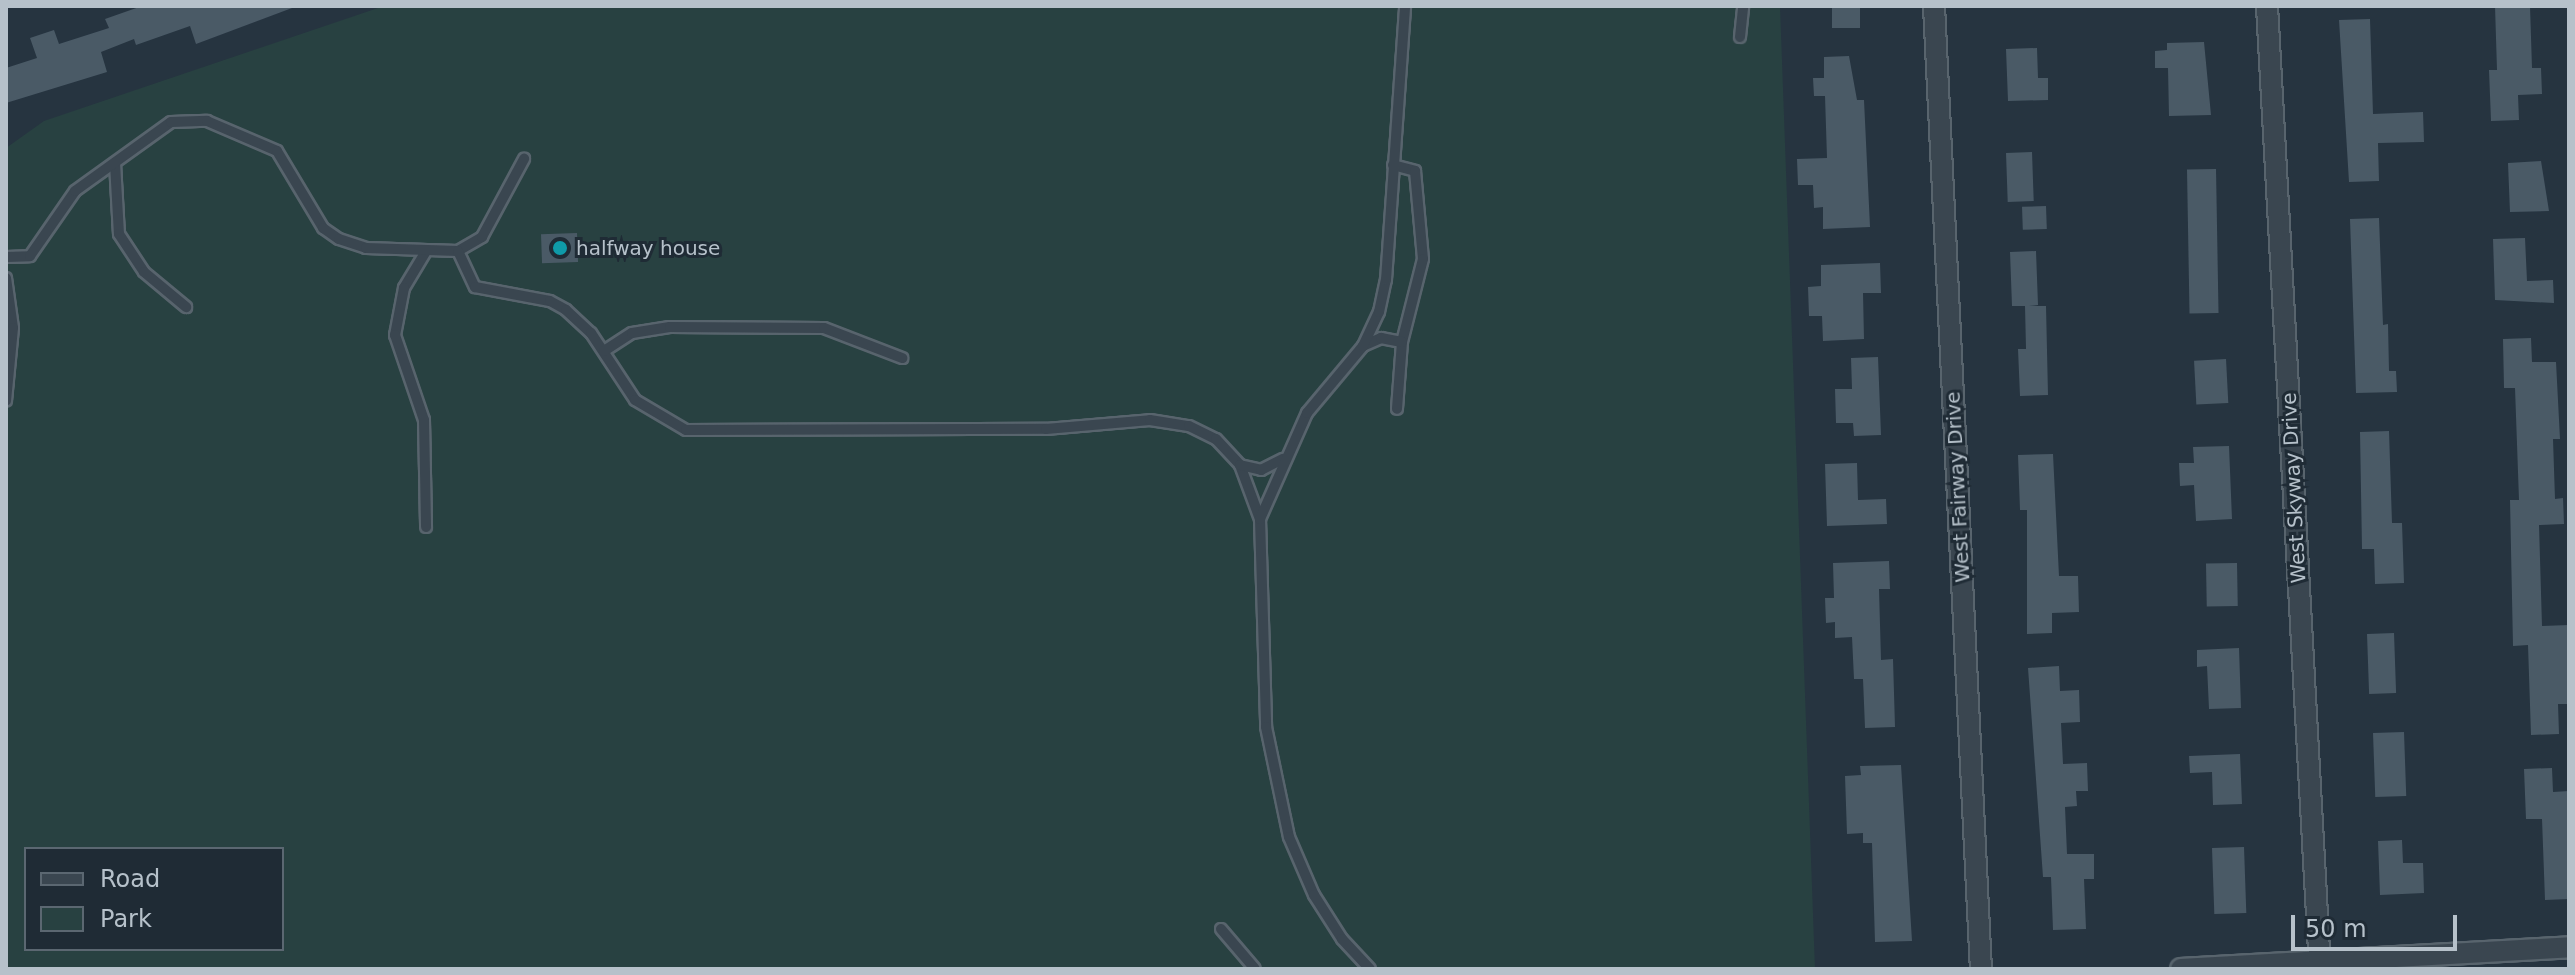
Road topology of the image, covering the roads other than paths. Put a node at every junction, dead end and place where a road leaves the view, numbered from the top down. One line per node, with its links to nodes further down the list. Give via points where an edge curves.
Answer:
1 (1405, 6): 8 (lane)
2 (1743, 6): 5 (lane)
3 (1934, 6): 29 (street, West Fairway Drive)
4 (2267, 6): 26 (street, West Skyway Drive)
5 (1740, 37)
6 (524, 159): 9 (lane, via 482,237)
7 (115, 163): 10 (lane, via 171,122 207,121 277,151 323,228 339,239 366,248 401,246); 11 (lane, via 75,191 30,256); 13 (lane, via 119,234 144,272)
8 (1393, 165): 14 (lane, via 1415,171 1423,259); 15 (lane, via 1386,280)
9 (458, 251): 10 (lane); 16 (lane, via 475,287 550,301 566,310)
10 (425, 253): 23 (lane, via 404,288 395,335 424,420)
11 (6, 257)
12 (6, 278): 18 (lane, via 13,328)
13 (186, 307)
14 (1402, 342): 15 (lane, via 1381,338); 19 (lane)
15 (1363, 346): 20 (lane, via 1307,413)
16 (604, 351): 17 (lane, via 632,333 670,327 824,328); 21 (lane, via 635,400 686,430 1031,429 1150,420 1189,426 1216,439)
17 (902, 358)
18 (6, 401)
19 (1397, 409)
20 (1287, 456): 21 (lane, via 1261,470); 22 (lane)
21 (1240, 465): 22 (lane)
22 (1260, 519): 28 (lane, via 1266,727 1278,793 1289,837 1314,895 1342,939)
23 (426, 527)
24 (1221, 929): 27 (lane)
25 (2569, 947): 26 (street)
26 (2320, 966): 30 (street)
27 (1255, 969)
28 (1370, 969)
29 (1981, 969)
30 (2181, 969)

